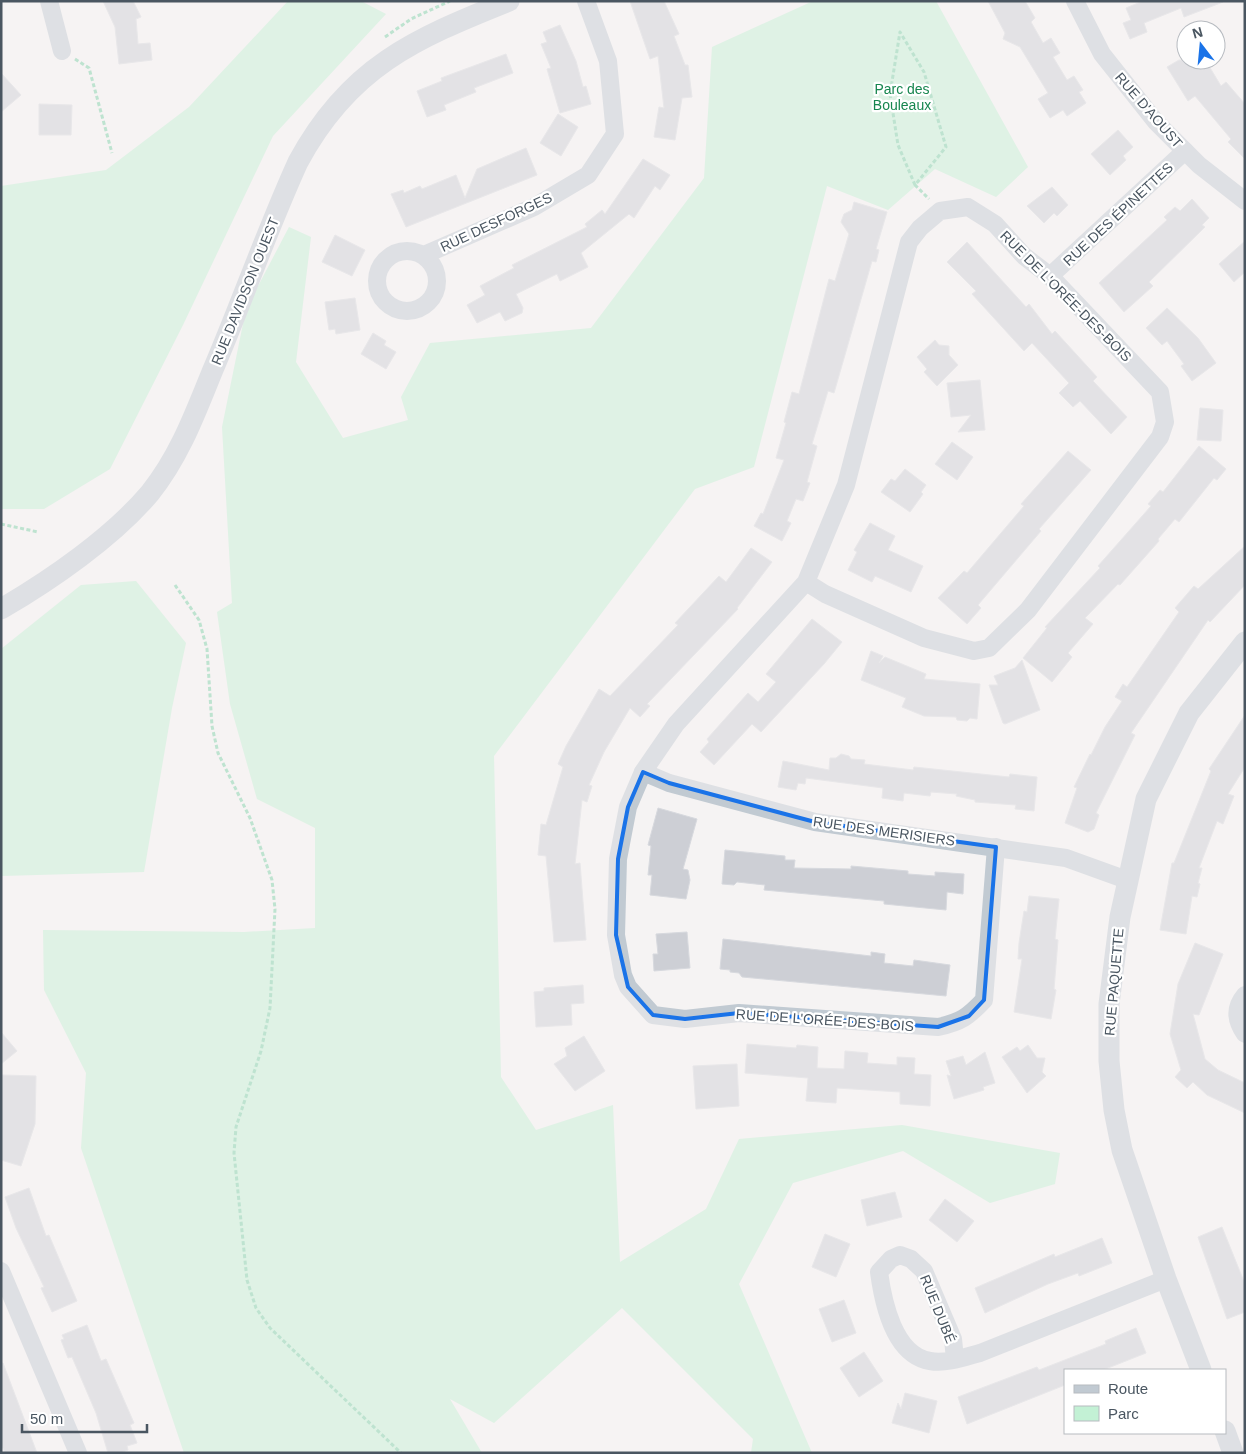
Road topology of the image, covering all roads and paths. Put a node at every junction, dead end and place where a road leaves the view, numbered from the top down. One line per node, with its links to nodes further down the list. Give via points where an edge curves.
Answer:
1 (49, 1): 5 (street)
2 (509, 1): 17 (street, RUE DAVIDSON OUEST, via 405,47 382,62 334,107 315,131 298,162 190,426 165,470 117,526 57,573)
3 (586, 1): 11 (street, RUE DESFORGES, via 608,61 615,134 588,175 534,207)
4 (1075, 1): 6 (street, RUE D'AOUST, via 1102,54 1156,122)
5 (62, 51): 7 (path, via 89,68)
6 (1185, 151): 9 (street, RUE D'AOUST); 12 (street, RUE DES ÉPINETTES)
7 (112, 153)
8 (915, 185): 8 (path, via 946,147 924,72 900,32 890,94 898,145); 10 (path)
9 (1245, 201)
10 (940, 211): 12 (street, RUE DE L'ORÉE-DES-BOIS, via 968,207 995,224 1024,256); 15 (street, RUE DE L'ORÉE-DES-BOIS, via 909,242 846,484)
11 (424, 255)
12 (1050, 276): 15 (street, RUE DE L'ORÉE-DES-BOIS, via 1160,392 1166,422 1160,437 1028,610 989,648 974,651 924,638 825,594)
13 (1, 524): 14 (path)
14 (38, 532)
15 (806, 582): 19 (street, RUE DE L'ORÉE-DES-BOIS, via 676,724)
16 (175, 585): 30 (path, via 199,620 207,649 212,726 218,753 262,845 272,880 275,909 270,1008 261,1051 236,1127 234,1153 247,1280 256,1308 270,1328)
17 (1, 609)
18 (1245, 642): 21 (street, RUE PAQUETTE, via 1189,713 1146,799)
19 (643, 772): 20 (street, RUE DES MERISIERS, via 669,783 815,822); 20 (street, RUE DE L'ORÉE-DES-BOIS, via 628,807 618,860 616,935 628,987 653,1015 685,1019 739,1013 938,1027 956,1023 970,1016 984,1000)
20 (996, 847): 21 (street, RUE DES MERISIERS, via 1066,858)
21 (1127, 880): 25 (street, RUE PAQUETTE, via 1109,1004 1109,1061 1122,1150)
22 (1245, 995): 23 (street, via 1239,1002 1237,1018)
23 (1245, 1034)
24 (1, 1271): 29 (street)
25 (1166, 1279): 26 (street, RUE DUBÉ, via 980,1353); 27 (street, RUE PAQUETTE)
26 (955, 1359): 26 (street, RUE DUBÉ, via 930,1361 903,1346 881,1292 879,1272 891,1259 900,1255 911,1259 924,1271 953,1339)
27 (1201, 1369)
28 (1226, 1433): 31 (street)
29 (78, 1453)
30 (401, 1453)
31 (1233, 1453)

